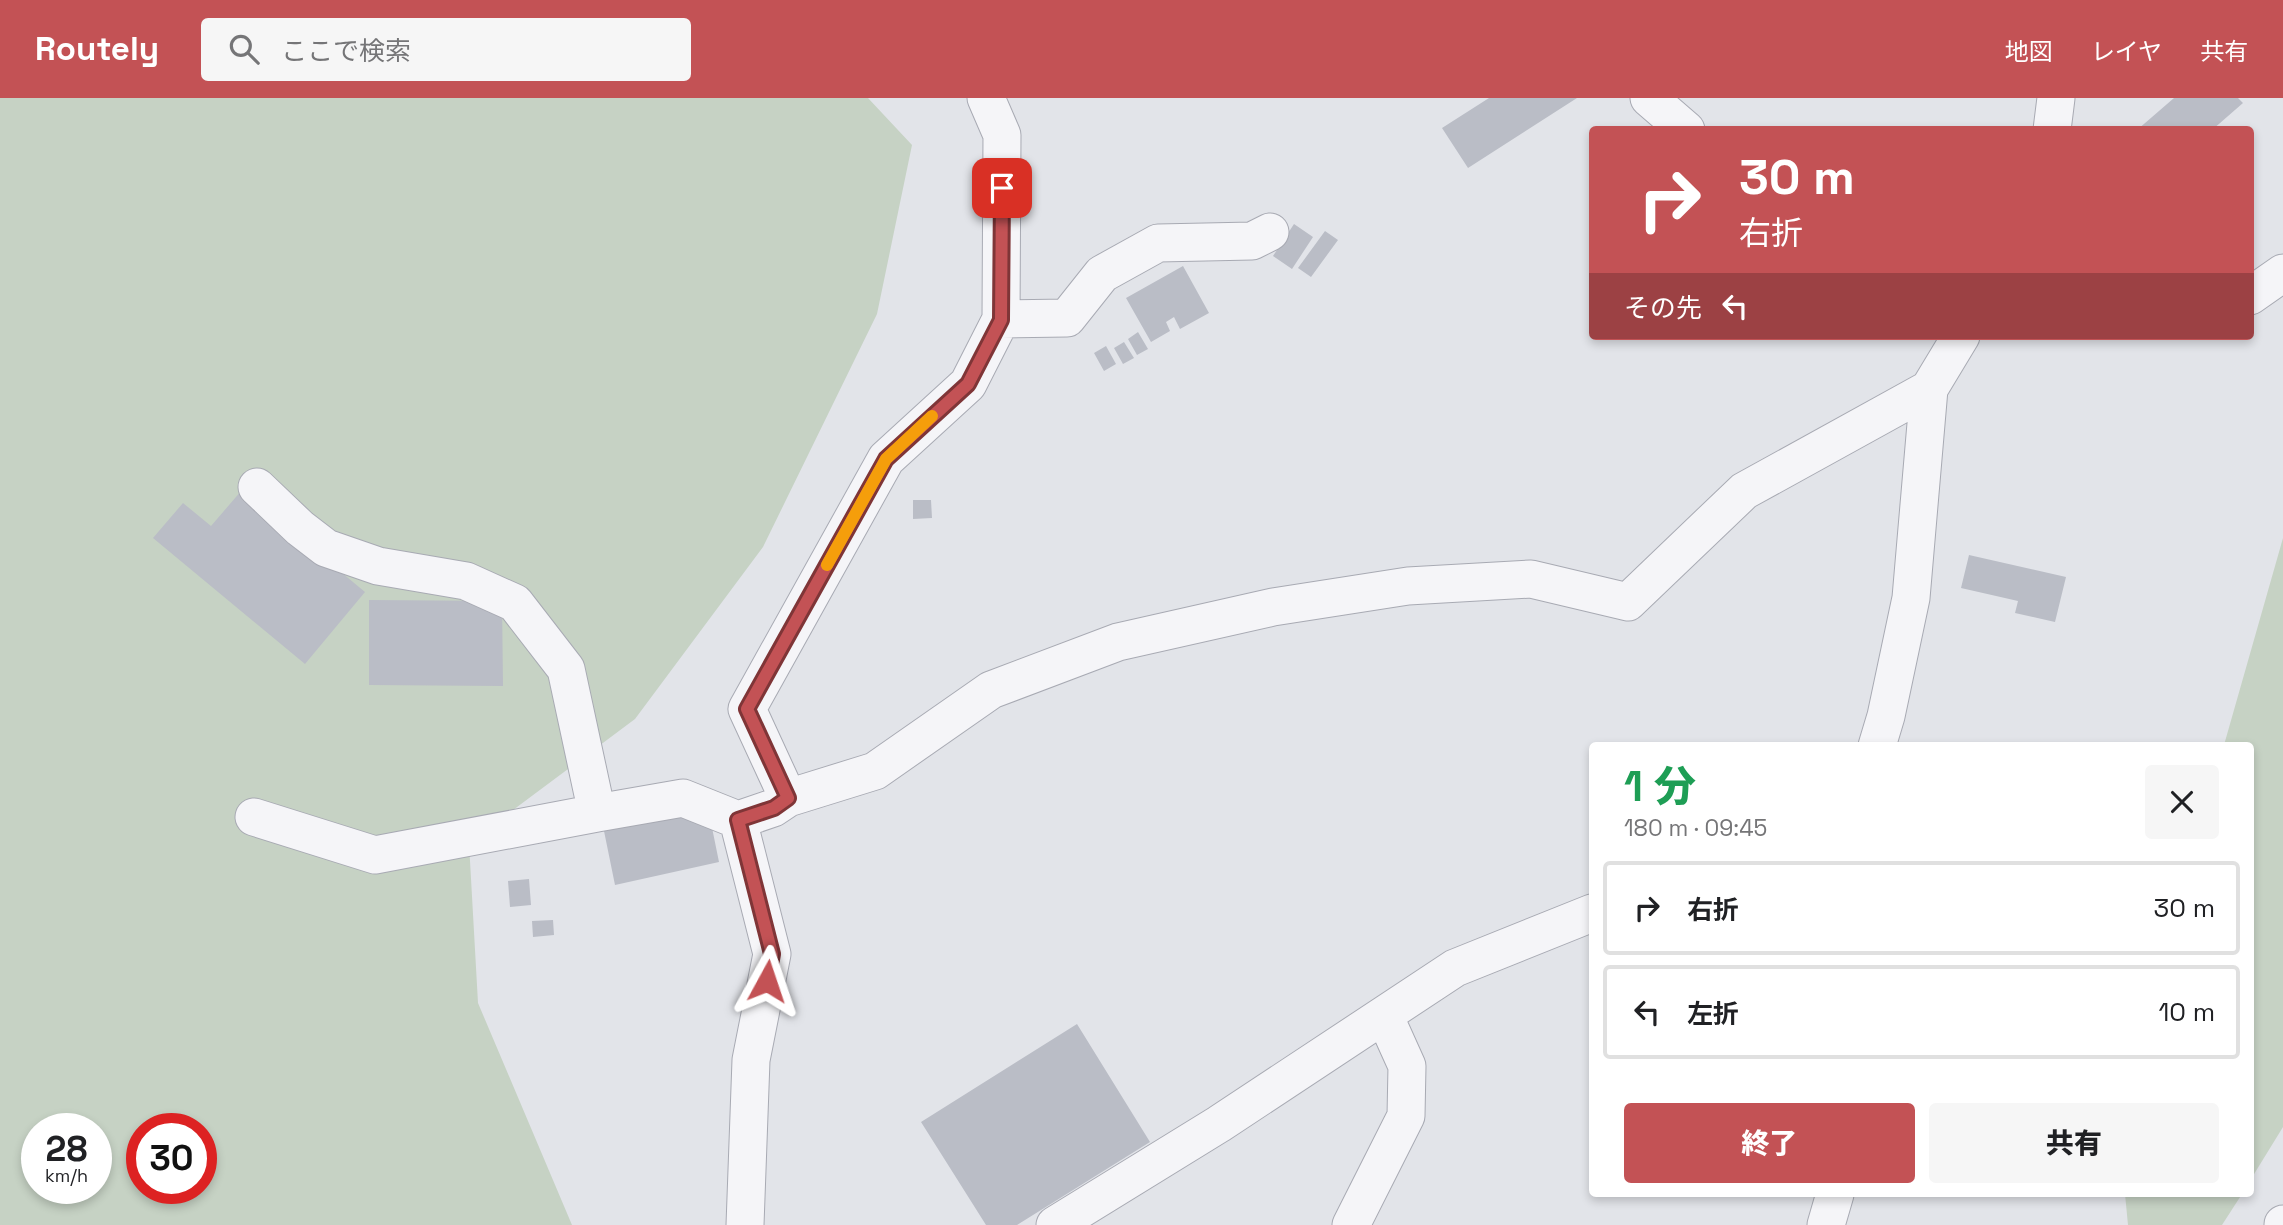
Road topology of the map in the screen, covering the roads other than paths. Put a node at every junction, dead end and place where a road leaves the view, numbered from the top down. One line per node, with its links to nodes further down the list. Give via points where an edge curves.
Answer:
1 (986, 98): 9 (street, via 1002,135)
2 (1649, 98): 4 (street)
3 (2056, 98): 5 (street)
4 (1681, 126)
5 (2052, 126)
6 (1270, 232): 9 (street, via 1252,241 1158,243 1102,274 1067,318)
7 (2283, 273): 8 (street)
8 (2254, 293)
9 (1001, 320): 14 (street, via 968,384 886,459 747,709)
10 (1959, 340): 11 (street)
11 (1928, 389): 13 (street, via 1912,598); 14 (street, via 1744,491 1628,602 1531,579 1408,586 1273,607 1118,642 991,690 875,771)
12 (257, 487): 15 (street, via 326,548 378,566 466,581 515,603 566,669)
13 (1878, 742)
14 (788, 798): 17 (street, via 774,808)
15 (597, 813): 16 (street, via 375,855); 17 (street, via 682,798)
16 (254, 817)
17 (738, 820): 21 (street, via 772,954 751,1060)
18 (1589, 914): 19 (street, via 1455,968)
19 (1384, 1015): 22 (street); 23 (street, via 1407,1066 1406,1116)
20 (1834, 1197): 24 (street)
21 (745, 1225)
22 (1055, 1225)
23 (1352, 1225)
24 (1826, 1225)

